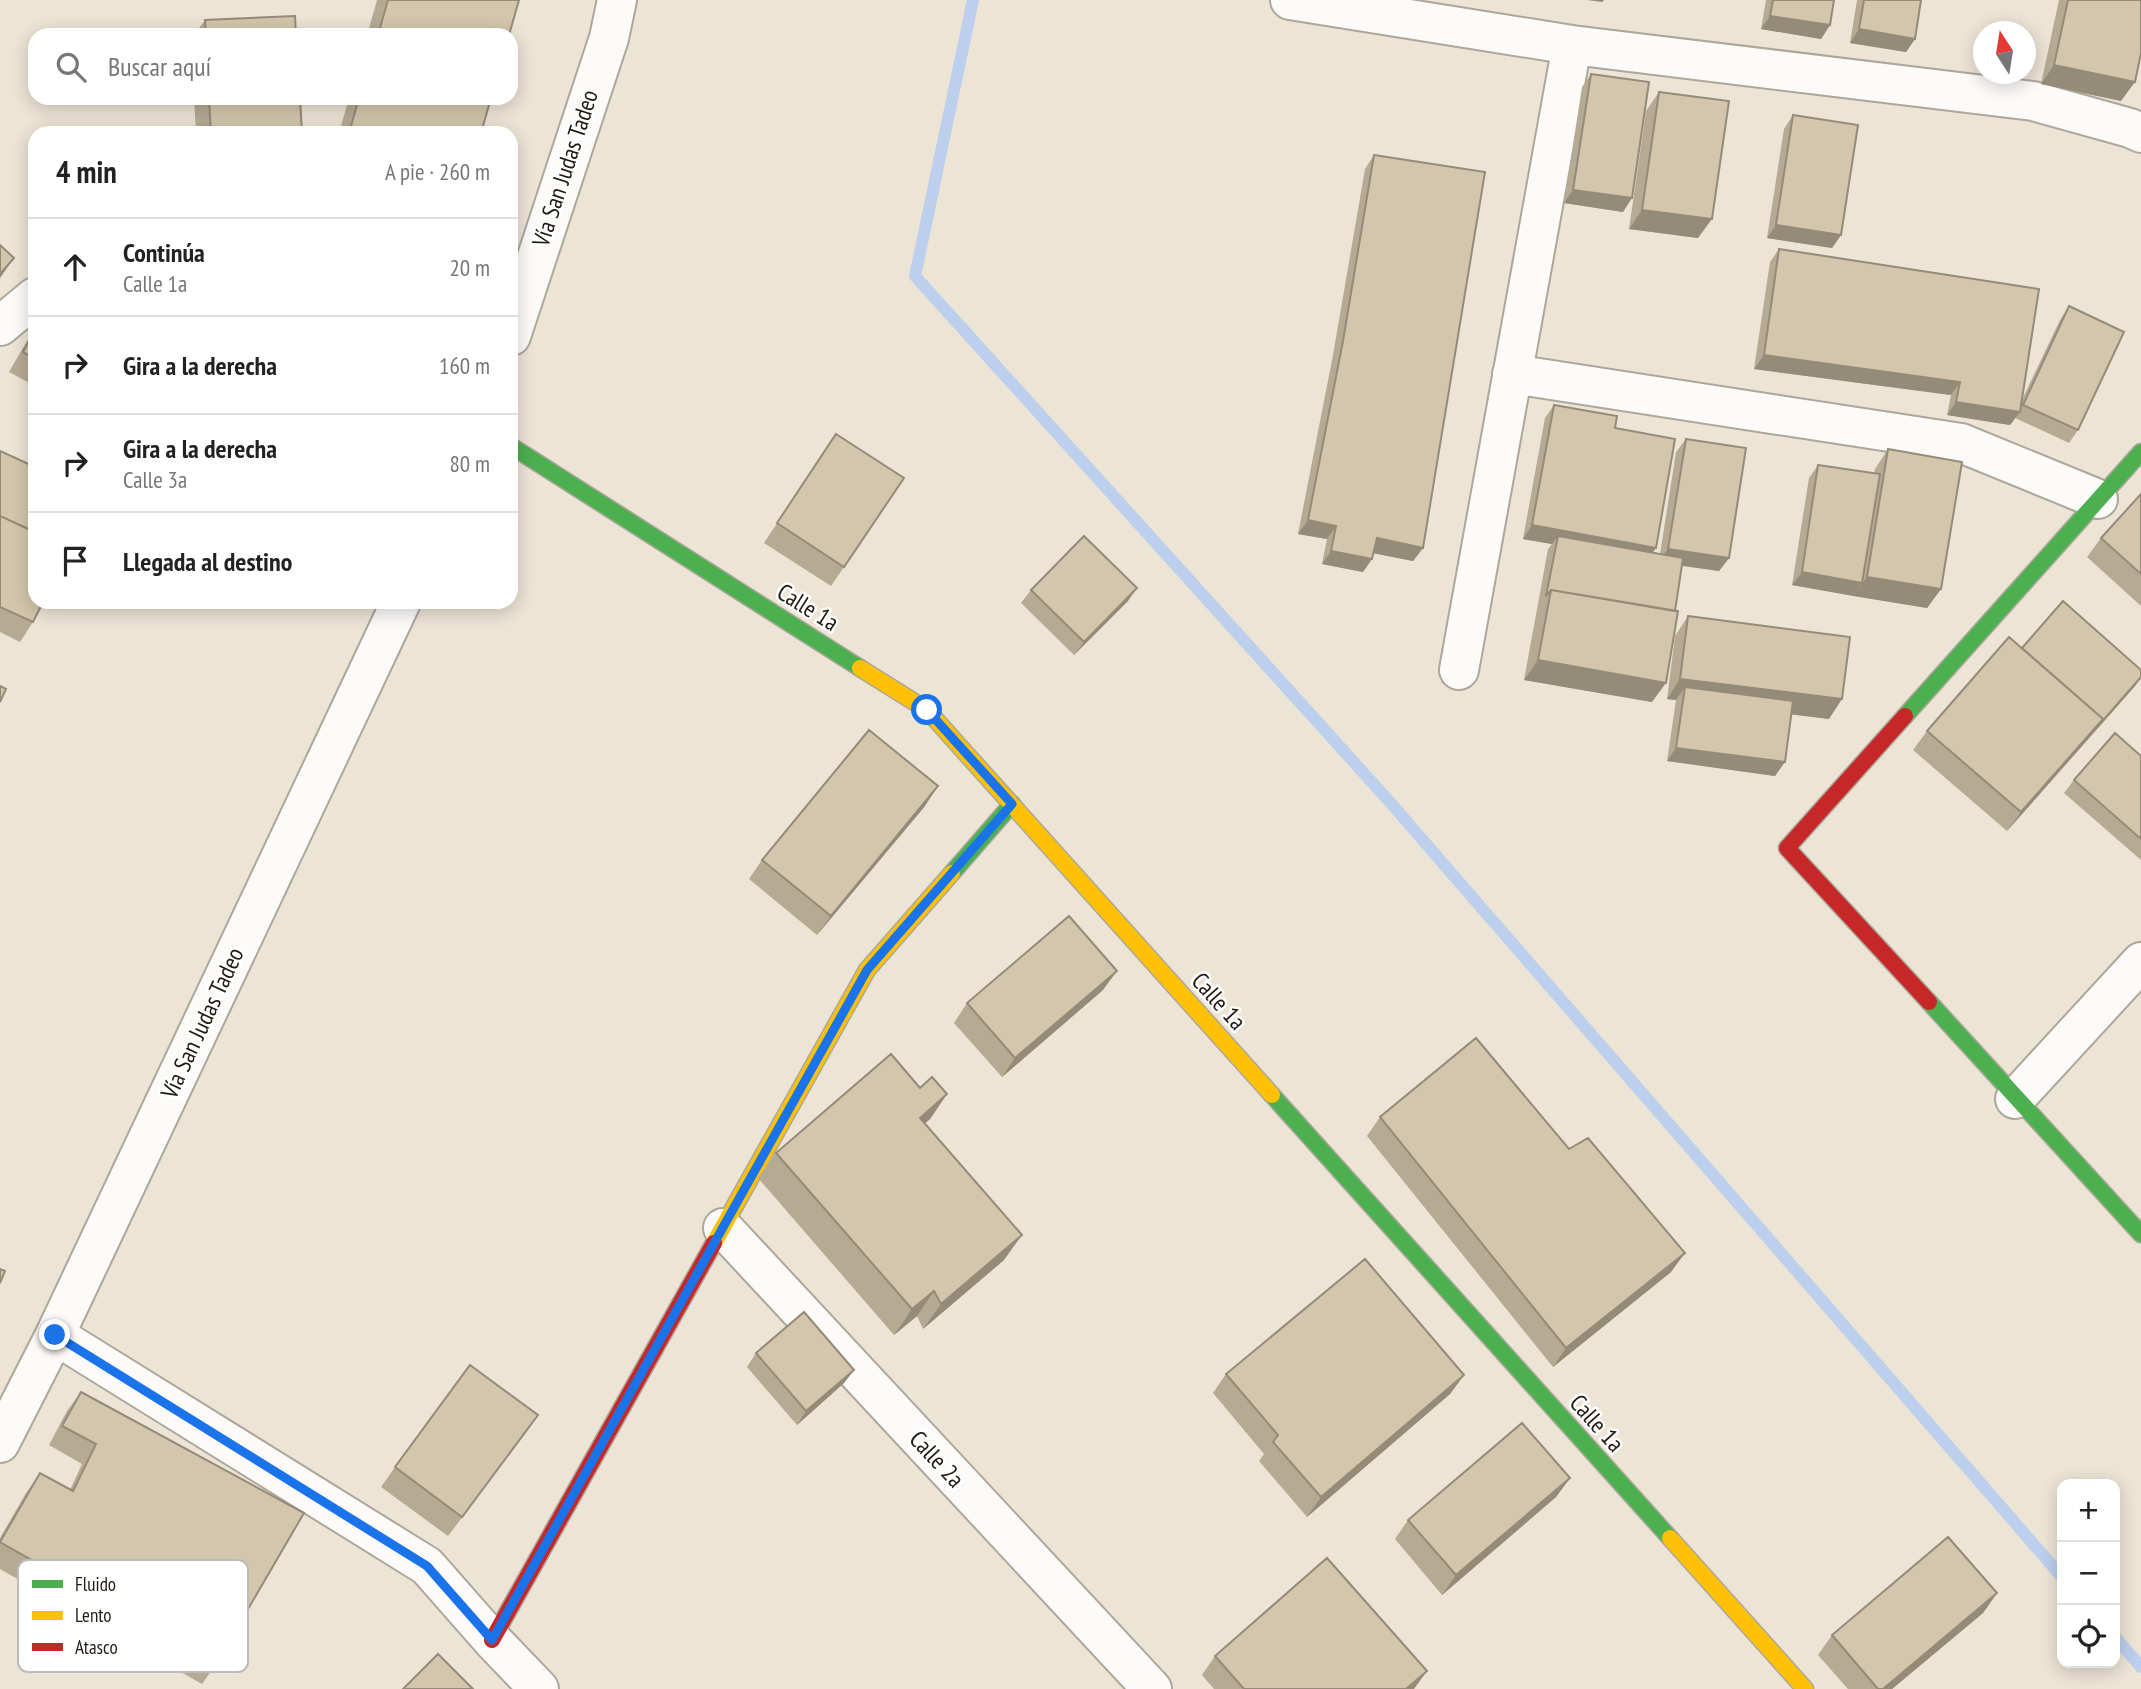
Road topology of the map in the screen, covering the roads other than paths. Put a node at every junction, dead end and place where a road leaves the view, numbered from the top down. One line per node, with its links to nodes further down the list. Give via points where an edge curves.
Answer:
1 (617, 0): 5 (street, Vía San Judas Tadeo, via 609,38)
2 (1290, 0): 3 (street)
3 (1572, 45): 4 (street, via 2033,101); 8 (street)
4 (2141, 133)
5 (518, 289)
6 (28, 304): 7 (street)
7 (0, 326)
8 (1512, 374): 11 (street, via 1961,443); 13 (street)
9 (518, 450): 14 (street, Calle 1a, via 927,710)
10 (2141, 452): 11 (street)
11 (2098, 499): 16 (street, via 1787,848)
12 (398, 609): 19 (street, Vía San Judas Tadeo)
13 (1459, 670)
14 (1012, 804): 17 (street, via 867,970); 24 (street, Calle 1a)
15 (2141, 962): 16 (street)
16 (2015, 1099): 18 (street)
17 (723, 1228): 21 (street); 23 (street, Calle 2a)
18 (2141, 1234)
19 (55, 1335): 20 (street, Vía San Judas Tadeo); 21 (street, via 427,1566)
20 (0, 1443)
21 (492, 1640): 22 (street)
22 (539, 1689)
23 (1152, 1689)
24 (1805, 1689)

